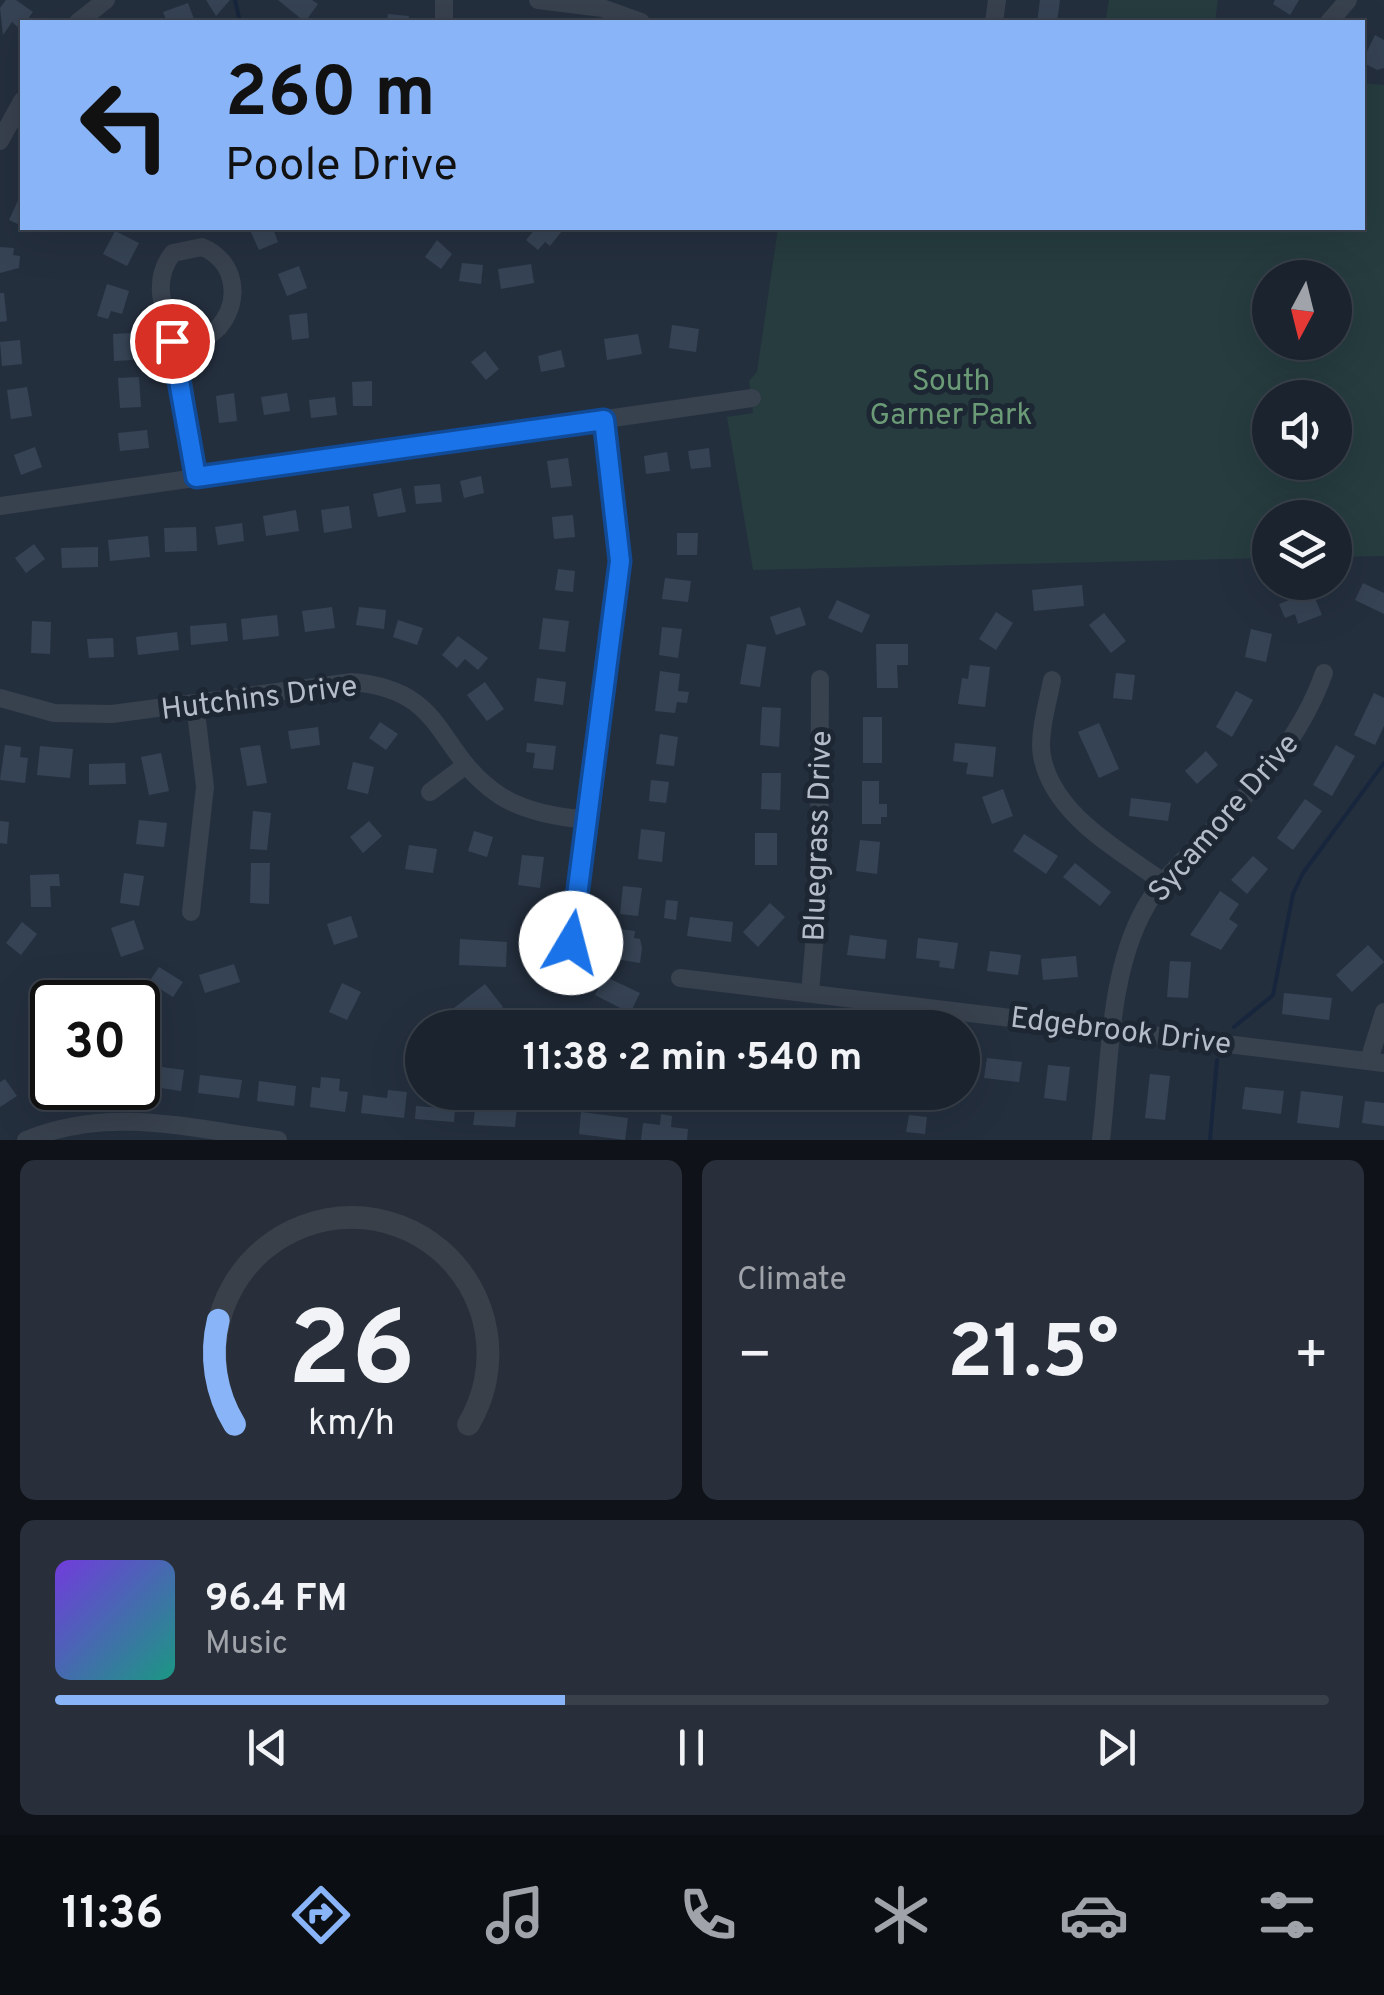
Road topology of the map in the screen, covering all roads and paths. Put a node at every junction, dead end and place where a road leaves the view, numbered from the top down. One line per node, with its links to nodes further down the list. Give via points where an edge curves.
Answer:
1 (106, 0): 4 (street)
2 (538, 0): 5 (street, via 602,8)
3 (1348, 0): 6 (street)
4 (81, 20)
5 (635, 20)
6 (1331, 20)
7 (20, 105): 8 (street)
8 (0, 141)
9 (178, 356): 9 (street, via 163,312 162,276 173,253 202,247 219,256 232,280 230,308 215,332); 12 (street)
10 (752, 398): 11 (street)
11 (604, 420): 12 (street); 21 (street, via 620,561)
12 (196, 477): 13 (street)
13 (0, 506)
14 (1324, 673): 22 (street, Sycamore Drive, via 1284,754)
15 (820, 679): 26 (street, Bluegrass Drive, via 819,888)
16 (1052, 680): 22 (street, via 1042,755 1051,782 1070,811)
17 (0, 698): 18 (street, Hutchins Drive, via 78,715)
18 (195, 704): 19 (street, Hutchins Drive, via 352,682 385,685 422,704); 23 (street, via 205,786)
19 (466, 765): 20 (street); 21 (street, Hutchins Drive, via 518,805)
20 (430, 792)
21 (588, 820): 24 (street, via 571,943)
22 (1163, 882): 28 (street, Sycamore Drive, via 1132,939)
23 (191, 912)
24 (556, 960)
25 (680, 978): 26 (street, Edgebrook Drive)
26 (810, 993): 28 (street, Edgebrook Drive)
27 (1384, 1012): 29 (street)
28 (1115, 1029): 29 (street, Edgebrook Drive); 32 (street, Sycamore Drive)
29 (1377, 1062)
30 (26, 1140): 31 (street, via 109,1118)
31 (278, 1140)
32 (1101, 1140)

